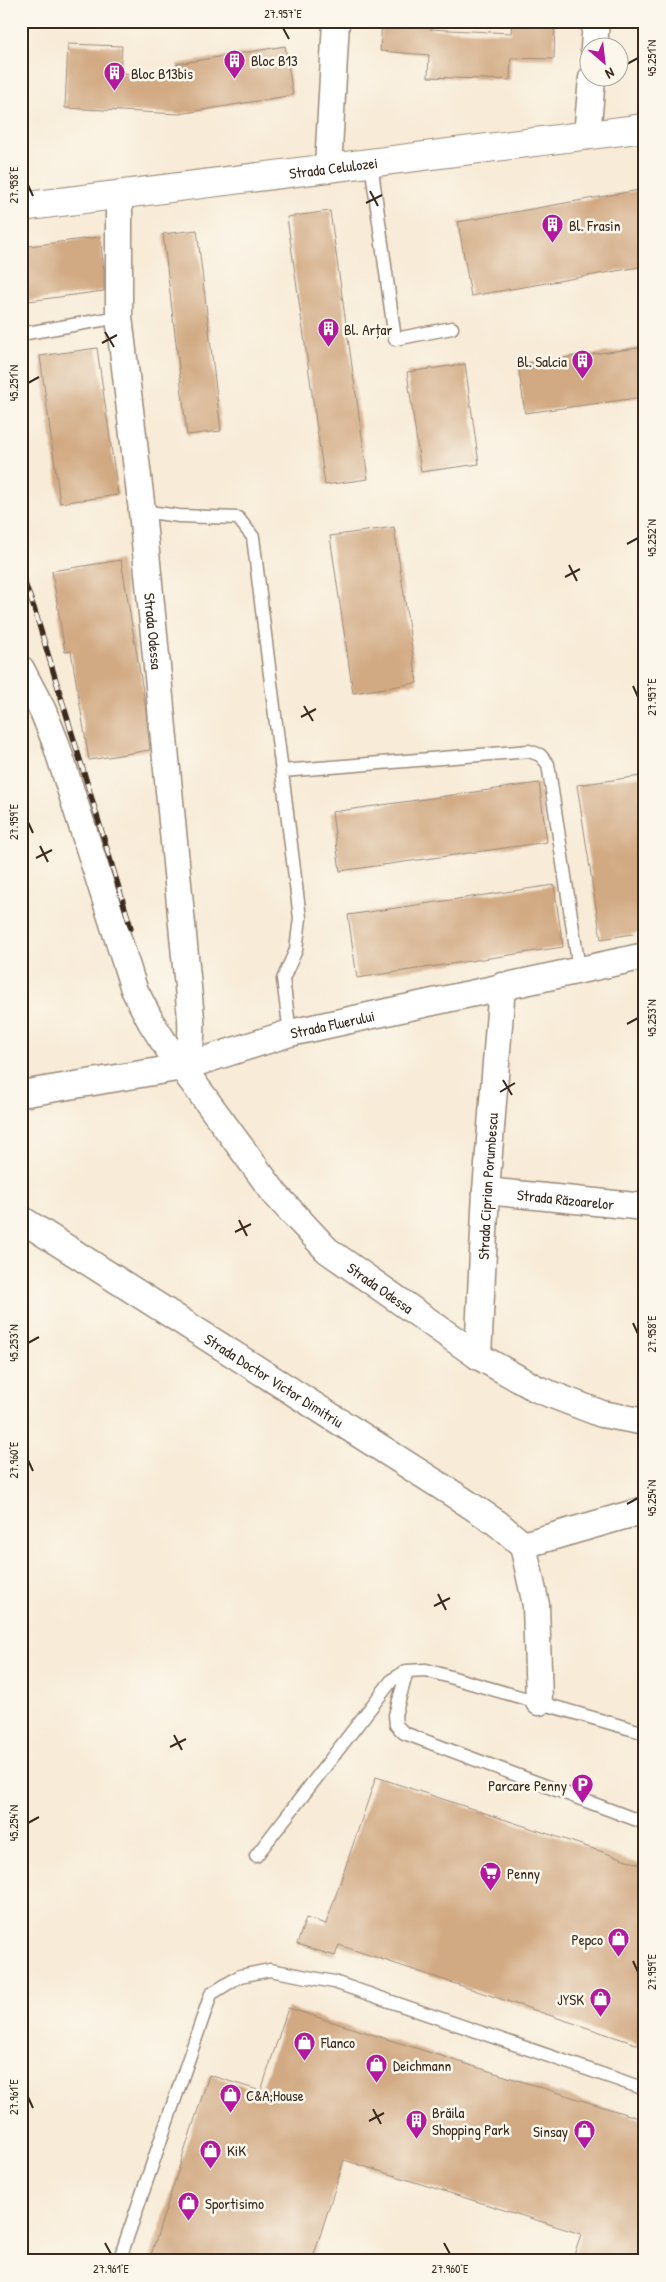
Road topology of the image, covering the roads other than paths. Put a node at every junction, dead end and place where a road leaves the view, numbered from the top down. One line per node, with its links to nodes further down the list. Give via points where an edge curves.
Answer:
1 (336, 21): 8 (street)
2 (596, 21): 3 (street)
3 (595, 38)
4 (591, 88): 6 (street)
5 (645, 128): 6 (street, Strada Celulozei)
6 (587, 136): 7 (street, Strada Celulozei)
7 (371, 163): 8 (street, Strada Celulozei); 12 (lane, via 395,339)
8 (328, 168): 9 (street, Strada Celulozei)
9 (119, 194): 10 (street, Strada Celulozei); 11 (street, Strada Odessa)
10 (21, 207)
11 (119, 317): 13 (lane); 14 (street, Strada Odessa)
12 (452, 328)
13 (21, 334)
14 (142, 511): 16 (lane, via 238,518 253,537); 21 (street, Strada Odessa, via 191,1018 190,1052)
15 (21, 669): 21 (street, Strada Odessa, via 55,741 134,989 151,1022)
16 (282, 771): 18 (lane, via 529,751 540,755 548,764); 20 (lane, via 300,918 296,950 283,979)
17 (645, 956): 18 (street, Strada Fluerului)
18 (579, 969): 19 (street, Strada Fluerului)
19 (502, 986): 20 (street, Strada Fluerului); 23 (street, Strada Ciprian Porumbescu)
20 (290, 1033): 21 (street, Strada Fluerului)
21 (183, 1066): 22 (street, Strada Fluerului); 26 (street, Strada Odessa, via 275,1194 327,1250)
22 (21, 1094)
23 (486, 1191): 24 (street, Strada Răzoarelor); 26 (street, Strada Ciprian Porumbescu)
24 (645, 1207)
25 (21, 1219): 29 (street, Strada Doctor Victor Dimitriu, via 468,1504)
26 (478, 1356): 27 (street, Strada Odessa, via 537,1388 594,1411)
27 (645, 1422)
28 (645, 1510): 29 (street)
29 (523, 1545): 31 (street, via 536,1605)
30 (408, 1671): 31 (lane, via 426,1670); 33 (lane, via 395,1715 396,1725 404,1733); 34 (lane, via 392,1680)
31 (539, 1702): 32 (lane)
32 (645, 1733)
33 (645, 1823)
34 (256, 1856)
35 (645, 2089): 36 (lane, via 334,1982 270,1970 240,1976 211,1994)
36 (119, 2261)

